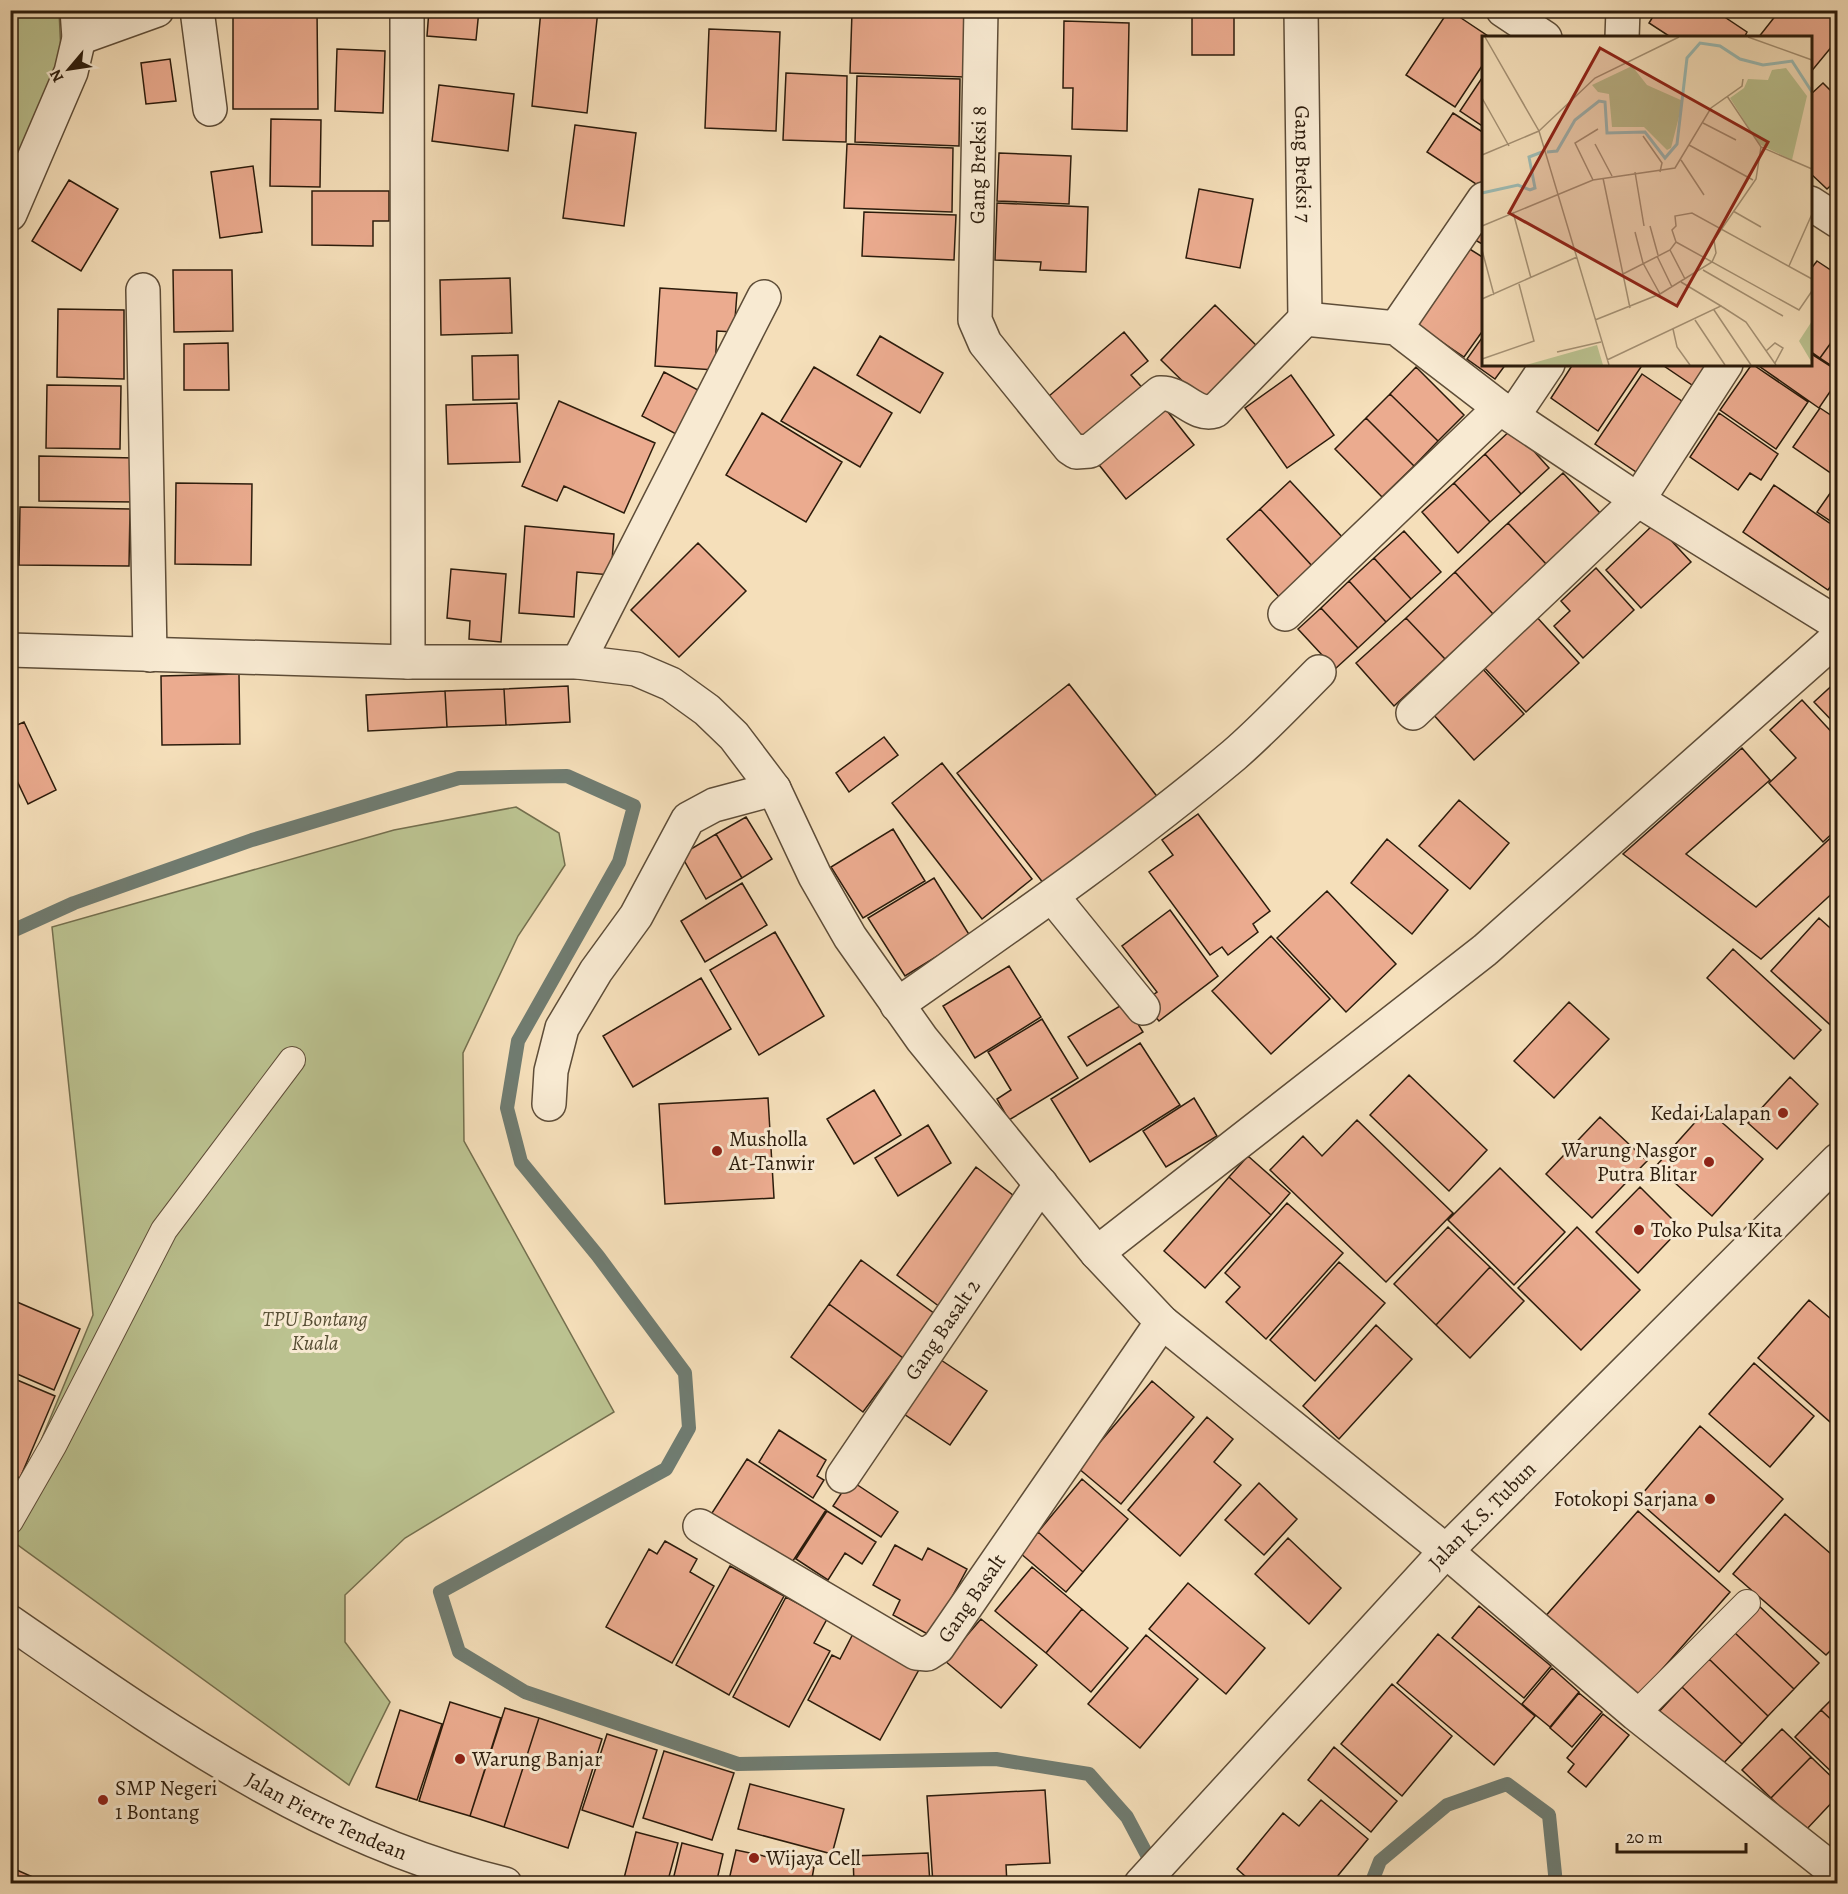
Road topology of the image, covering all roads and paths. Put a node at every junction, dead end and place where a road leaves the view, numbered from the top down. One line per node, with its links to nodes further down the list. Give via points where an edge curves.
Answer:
1 (157, 10): 8 (street)
2 (197, 10): 11 (street)
3 (407, 10): 27 (street)
4 (981, 10): 16 (street, Gang Breksi 8, via 975,320 985,343 1070,448 1090,451 1160,393 1170,393 1207,414 1215,411)
5 (1301, 10): 16 (street, Gang Breksi 7)
6 (1503, 10): 9 (street)
7 (1623, 10): 10 (street)
8 (78, 24): 13 (street, via 71,72)
9 (1542, 36)
10 (1622, 36)
11 (210, 109)
12 (1482, 202): 17 (street)
13 (10, 214)
14 (143, 290): 26 (street)
15 (764, 297): 28 (street)
16 (1305, 319): 17 (street)
17 (1395, 328): 20 (street)
18 (1546, 366): 20 (street)
19 (1725, 366): 21 (street)
20 (1506, 412): 21 (street); 22 (street)
21 (1638, 500): 23 (street); 30 (street)
22 (1285, 614)
23 (1838, 624)
24 (1838, 637): 39 (street, via 1485,950)
25 (10, 650): 26 (street)
26 (150, 655): 27 (street)
27 (408, 662): 28 (street)
28 (578, 662): 31 (street, via 636,669 670,684 707,710 734,736)
29 (1319, 672): 32 (street, via 1235,753)
30 (1413, 713)
31 (774, 789): 33 (street, via 815,876 850,937); 36 (street, via 714,805 688,819 636,916 596,971 562,1028 551,1071)
32 (1052, 896): 33 (street); 34 (street)
33 (897, 1005): 38 (street)
34 (1143, 1008)
35 (292, 1060): 42 (lane, via 164,1230)
36 (549, 1104)
37 (1838, 1160): 44 (street, Jalan K.S. Tubun)
38 (1041, 1184): 39 (street); 41 (street, Gang Basalt 2)
39 (1097, 1253): 40 (street)
40 (1162, 1322): 43 (street, Gang Basalt, via 938,1647 927,1654 916,1653); 44 (street)
41 (843, 1476)
42 (10, 1521)
43 (700, 1526)
44 (1446, 1551): 47 (street); 50 (street, Jalan K.S. Tubun)
45 (1747, 1603): 47 (lane)
46 (10, 1622): 49 (street, Jalan Pierre Tendean, via 160,1725 273,1794 364,1839 463,1874)
47 (1636, 1714): 48 (street)
48 (1832, 1859)
49 (505, 1884)
50 (1141, 1884)

